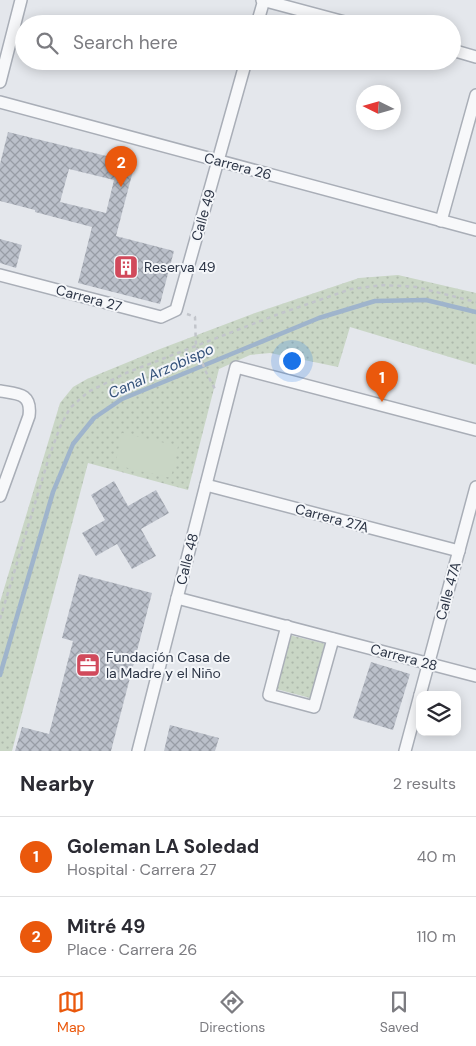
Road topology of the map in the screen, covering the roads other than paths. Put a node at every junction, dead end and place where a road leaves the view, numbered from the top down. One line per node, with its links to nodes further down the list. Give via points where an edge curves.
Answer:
1 (21, 0): 3 (street)
2 (263, 0): 4 (street); 5 (street)
3 (17, 15)
4 (259, 15)
5 (319, 15)
6 (15, 23): 10 (street)
7 (461, 53): 8 (street)
8 (476, 57)
9 (243, 70): 13 (street, Calle 49)
10 (0, 82)
11 (476, 95): 14 (street)
12 (0, 102): 13 (street, Carrera 26)
13 (218, 161): 14 (street, Carrera 26); 17 (street, Calle 49)
14 (441, 221): 15 (street, Carrera 26)
15 (476, 230)
16 (0, 275): 17 (street, Carrera 27, via 161,317)
17 (176, 310)
18 (0, 391): 22 (street, via 23,396 31,406)
19 (476, 430): 20 (street, Calle 48, via 236,368)
20 (206, 484): 23 (street, Carrera 27A); 24 (street, Calle 48)
21 (476, 487): 23 (street, Calle 47A)
22 (0, 496)
23 (459, 551): 27 (street, Calle 47A)
24 (177, 598): 25 (street, Carrera 28); 31 (street, Calle 48)
25 (287, 626): 26 (street, Carrera 28); 26 (street, via 268,695 314,707)
26 (333, 638): 27 (street, Carrera 28)
27 (428, 663): 28 (street, Carrera 28); 29 (street, Calle 47A)
28 (476, 676)
29 (421, 691)
30 (416, 710): 32 (street, Calle 47A)
31 (138, 751)
32 (405, 751)

